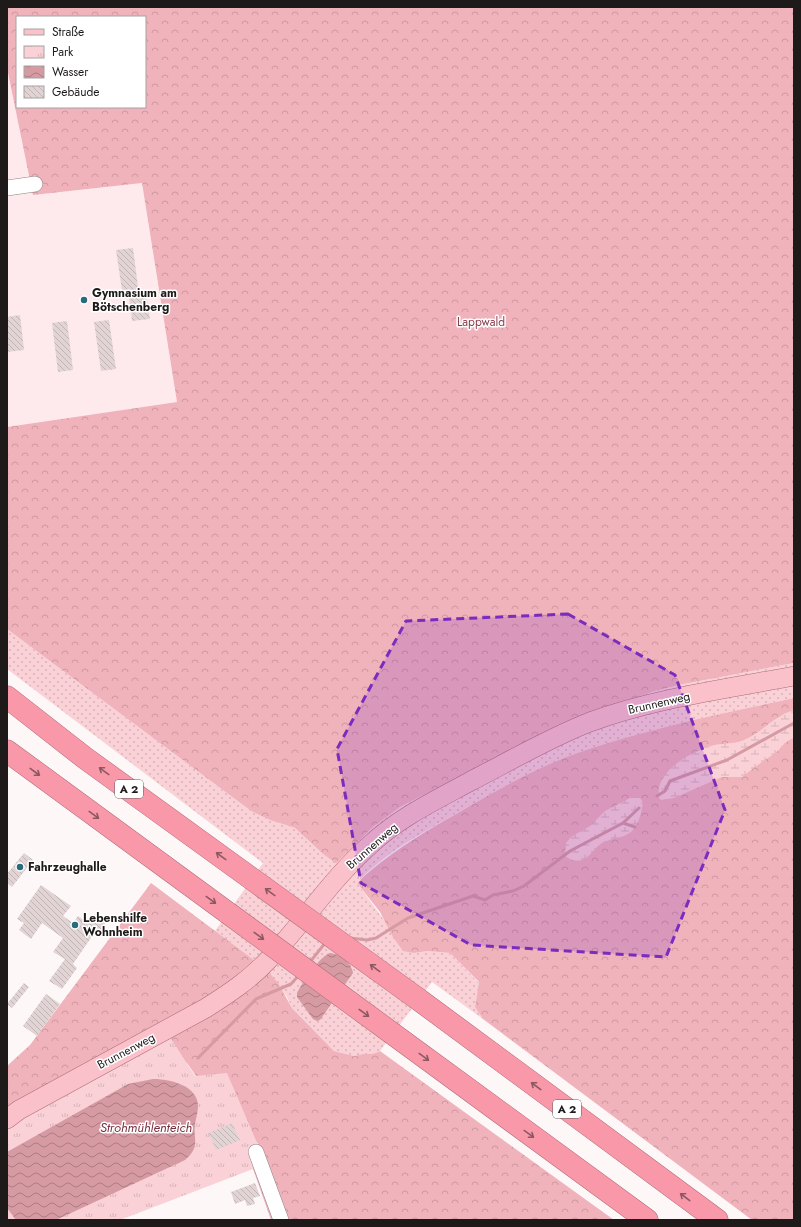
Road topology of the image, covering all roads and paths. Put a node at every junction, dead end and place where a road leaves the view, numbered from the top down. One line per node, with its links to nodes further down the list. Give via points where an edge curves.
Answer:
1 (35, 184): 2 (street)
2 (7, 188)
3 (794, 676): 6 (main road, Brunnenweg, via 665,700 588,723 431,803 384,832 364,850 345,868 268,959 229,994)
4 (7, 697): 10 (highway, A 2, one-way to 4, bridge, via 85,758)
5 (7, 751): 9 (highway, one-way to 9, bridge)
6 (7, 1119)
7 (256, 1152): 8 (street)
8 (281, 1220)
9 (646, 1220)
10 (717, 1220)

